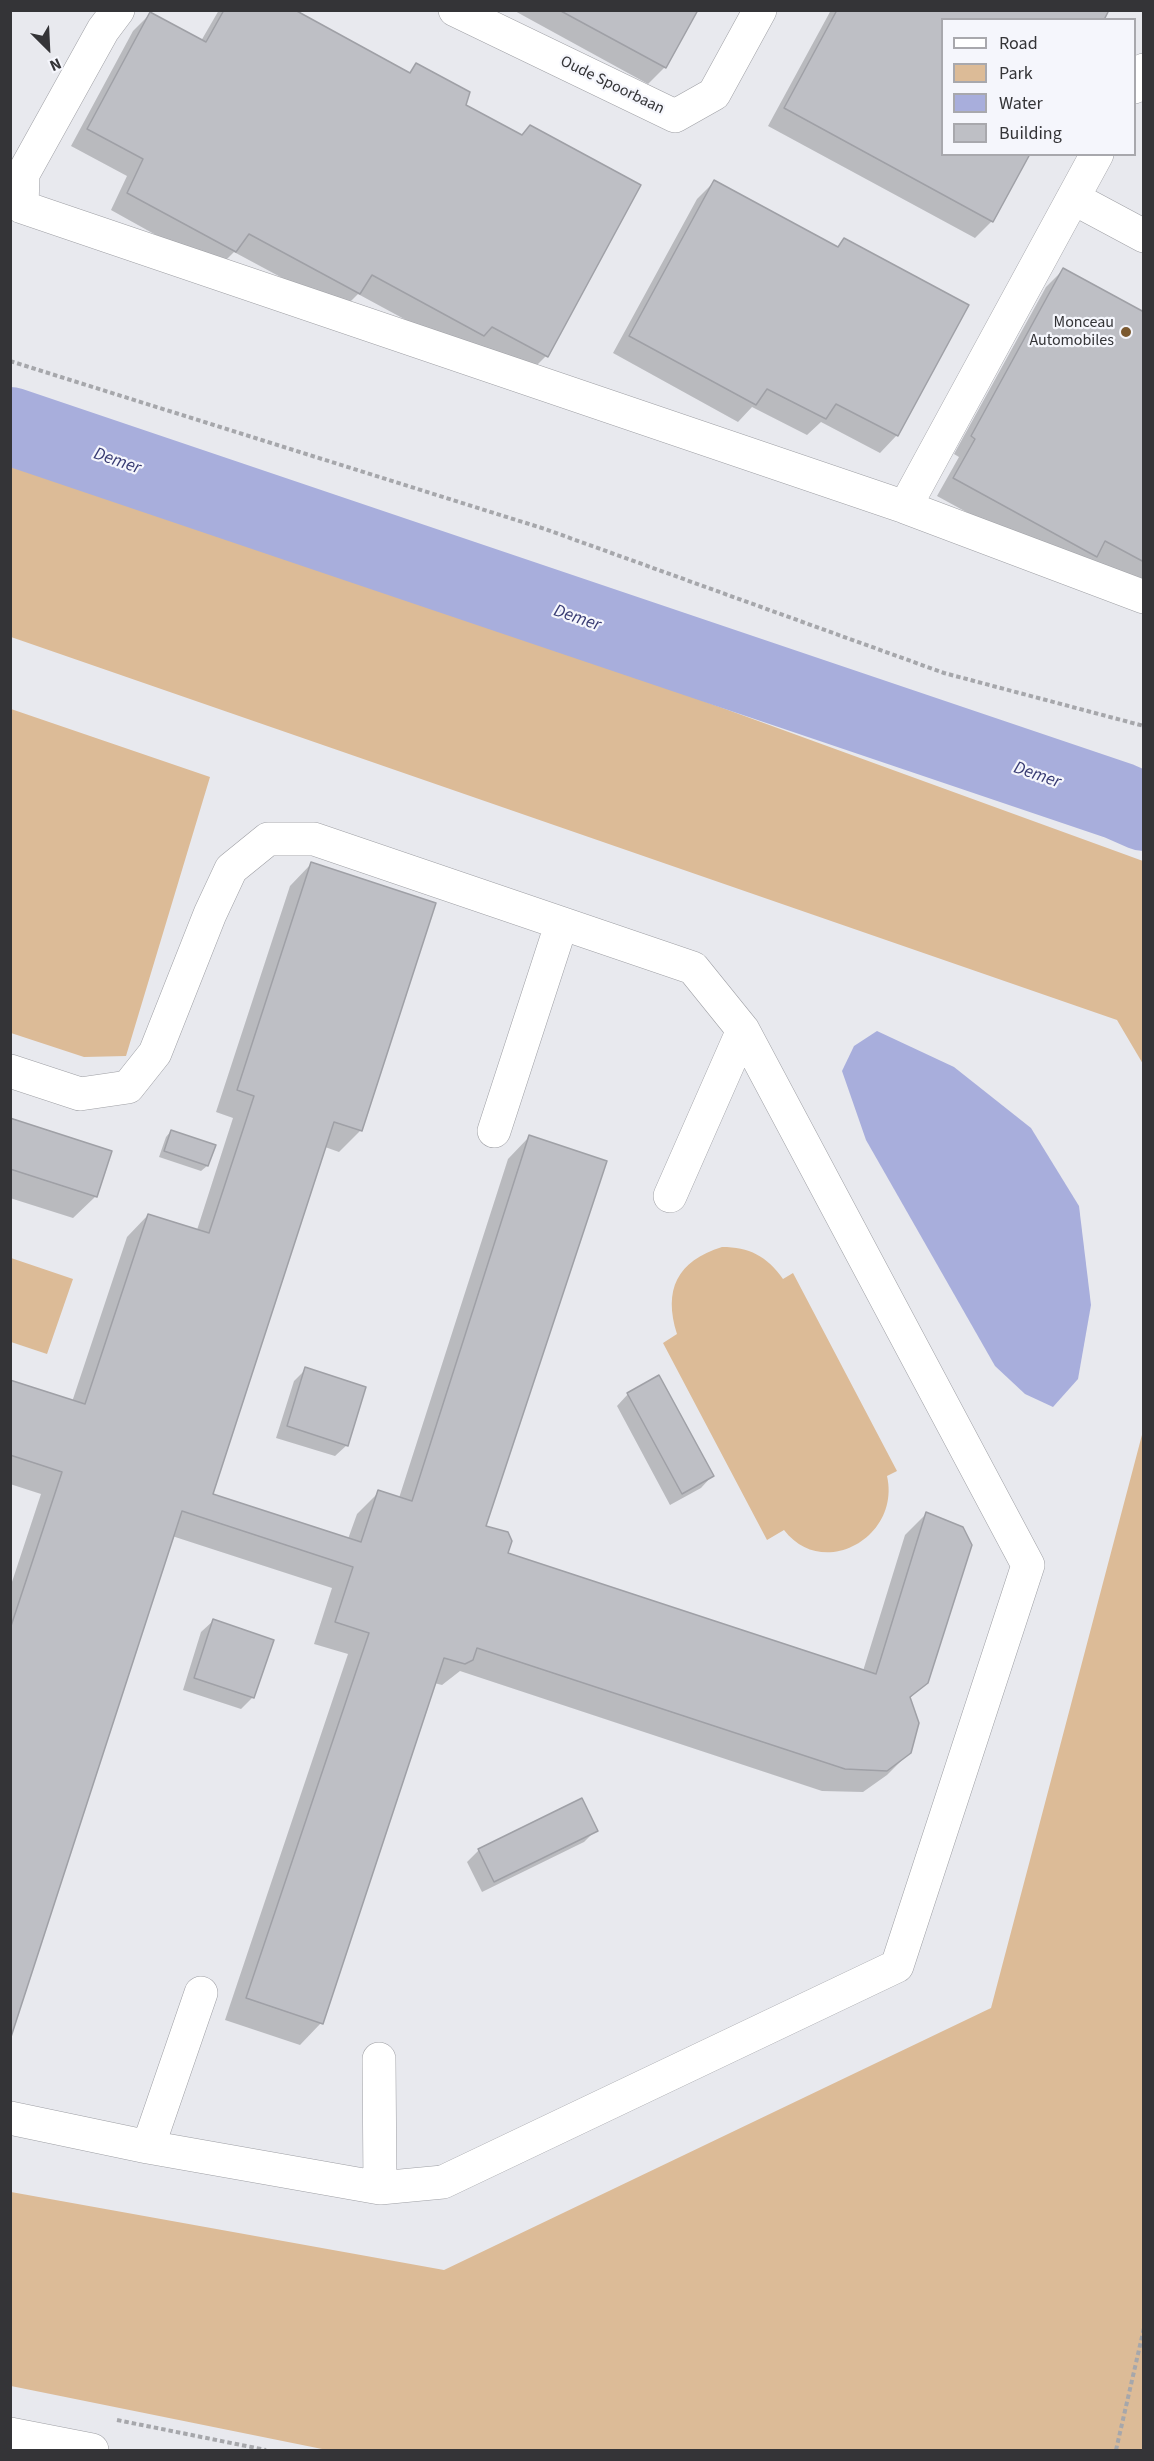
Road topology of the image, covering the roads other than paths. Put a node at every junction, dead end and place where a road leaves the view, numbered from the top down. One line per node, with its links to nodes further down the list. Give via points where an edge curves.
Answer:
1 (118, 10): 7 (street, via 23,174 22,207)
2 (455, 10): 3 (street, Oude Spoorbaan, via 675,116 714,94)
3 (760, 10)
4 (1096, 156): 5 (street)
5 (1073, 198): 6 (street); 7 (street)
6 (1143, 236)
7 (904, 507): 8 (street)
8 (1143, 597)
9 (561, 925): 10 (street, via 693,968); 11 (street, via 314,838 268,839 231,869 155,1053 128,1087 80,1094); 12 (street)
10 (743, 1030): 13 (street); 18 (street, via 1028,1565 897,1966 443,2182)
11 (10, 1071)
12 (494, 1131)
13 (670, 1196)
14 (201, 1993): 17 (street)
15 (380, 2059): 18 (street)
16 (10, 2118): 17 (street)
17 (148, 2147): 18 (street)
18 (380, 2188)
19 (10, 2434): 20 (street)
20 (92, 2451)

